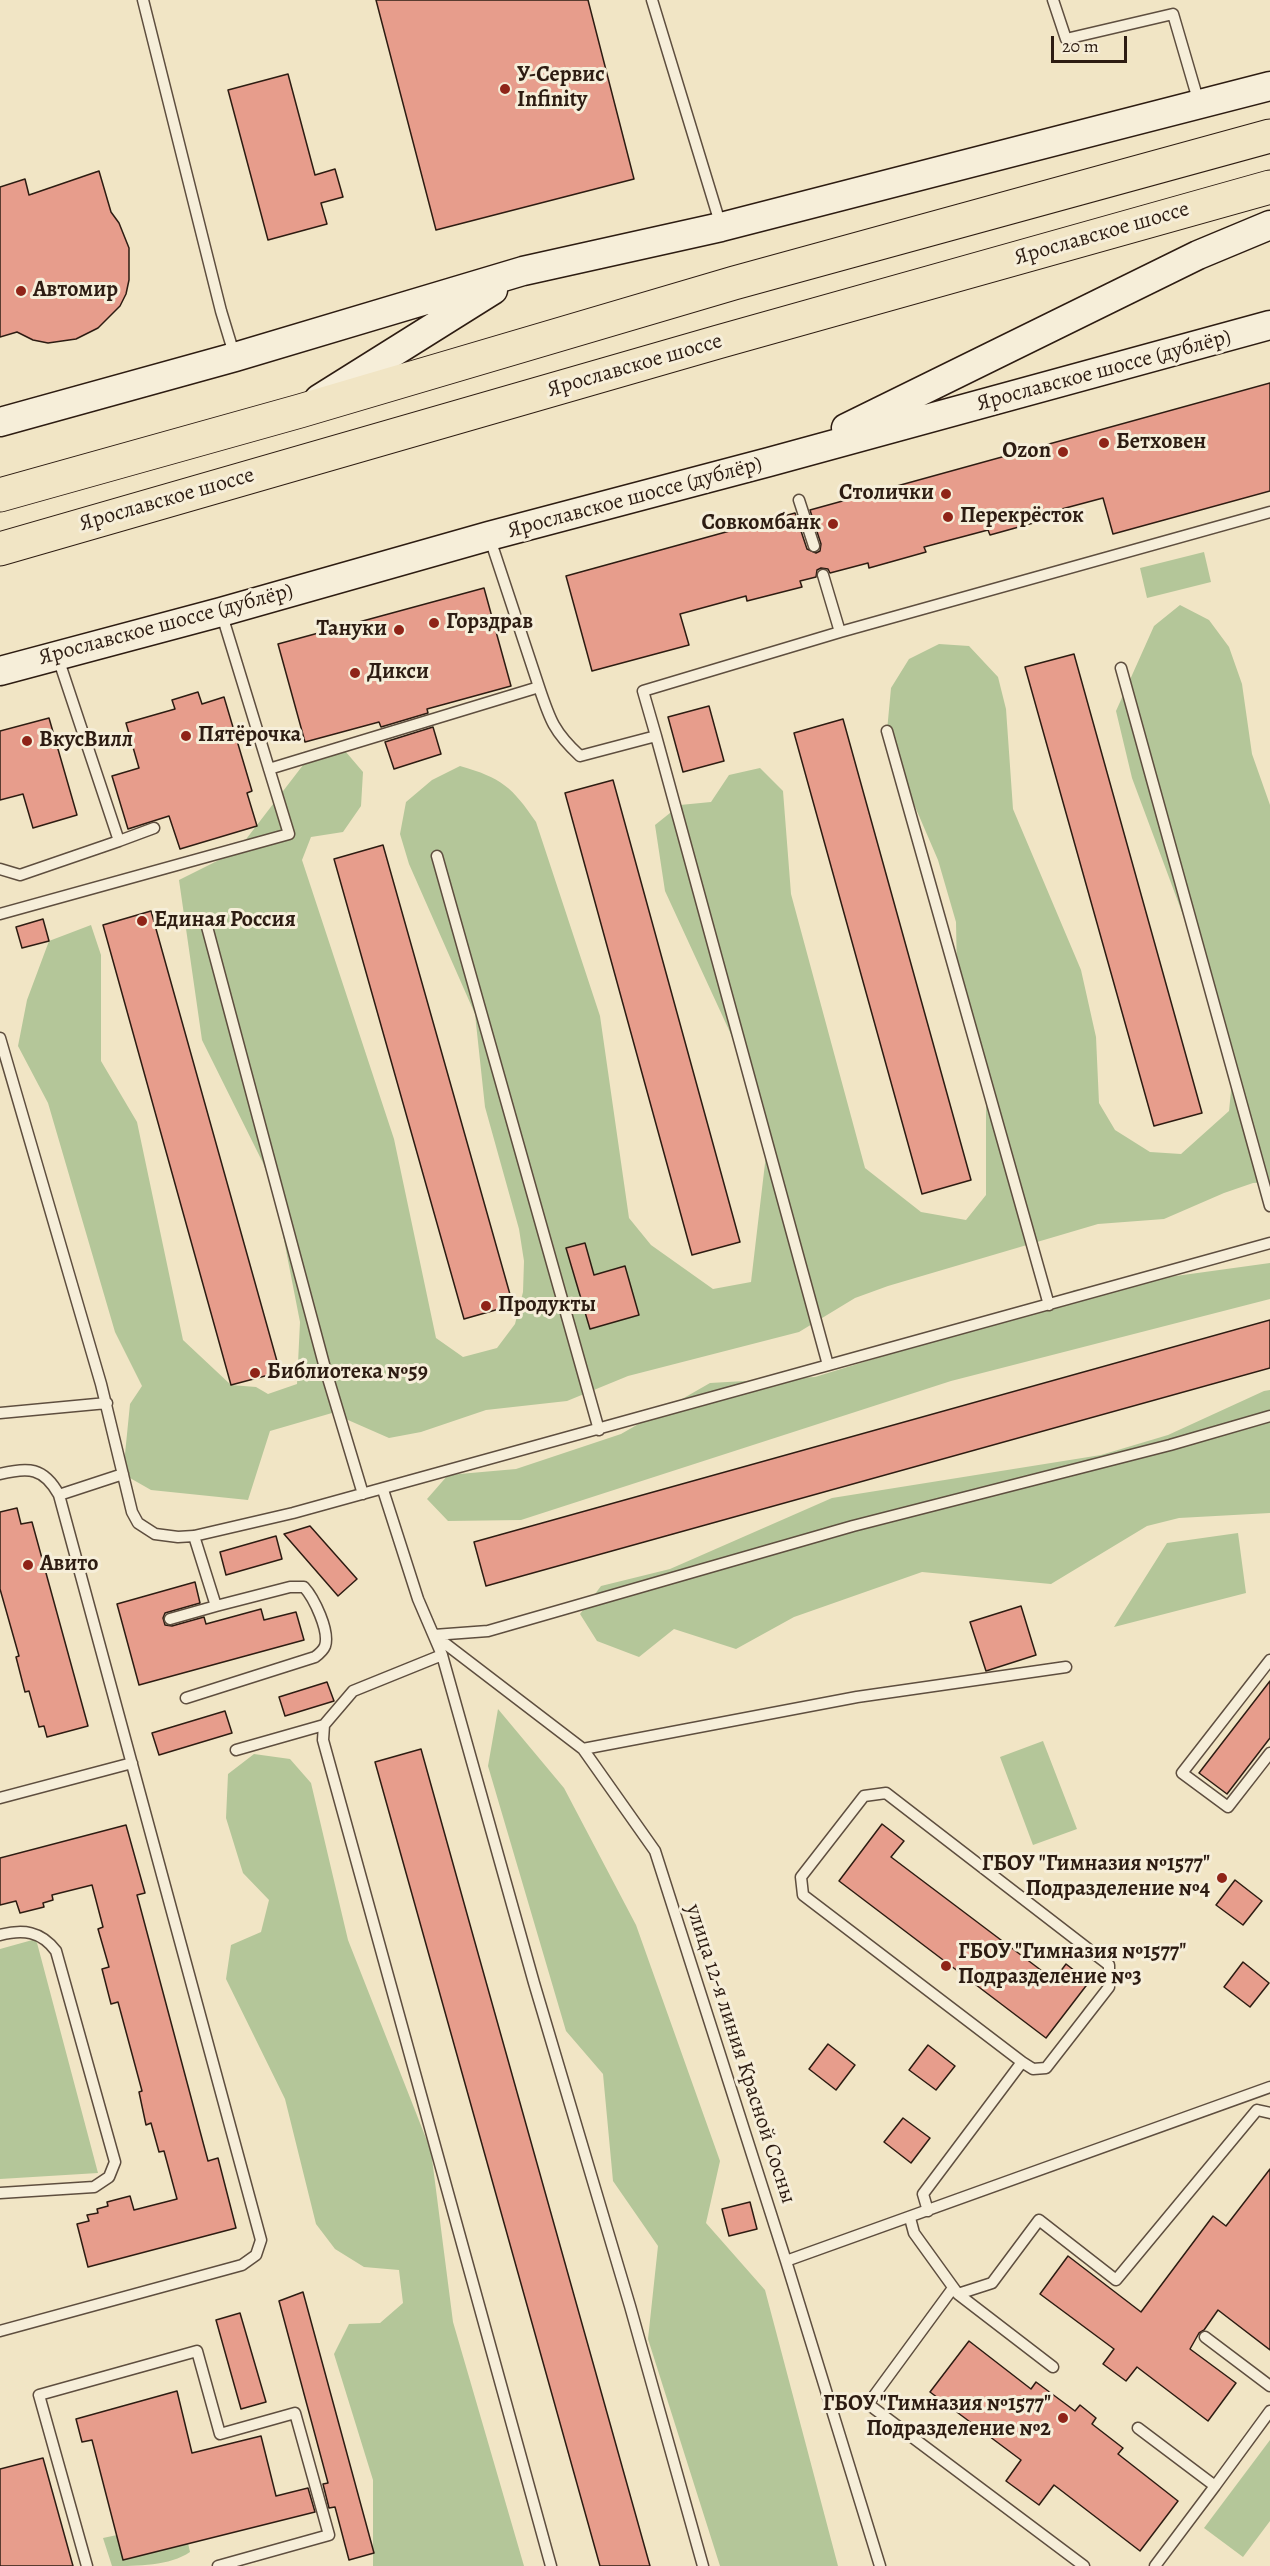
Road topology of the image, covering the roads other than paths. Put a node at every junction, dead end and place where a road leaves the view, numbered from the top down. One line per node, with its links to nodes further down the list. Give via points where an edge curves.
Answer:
1 (143, 0): 12 (lane)
2 (652, 0): 9 (lane)
3 (1053, 0): 5 (lane, via 1066,39 1173,14)
4 (1270, 86): 5 (street)
5 (1200, 106): 9 (street)
6 (1270, 136): 13 (main road, via 734,284)
7 (1270, 187): 21 (main road, Ярославское шоссе)
8 (1270, 225): 15 (street, via 1198,255)
9 (721, 226): 10 (street)
10 (523, 271): 12 (street); 13 (street)
11 (1270, 325): 15 (street, Ярославское шоссе (дублёр))
12 (235, 357): 14 (street)
13 (300, 411): 16 (main road)
14 (0, 422)
15 (787, 457): 19 (street, Ярославское шоссе (дублёр))
16 (0, 495)
17 (800, 500): 20 (lane)
18 (1270, 512): 24 (lane)
19 (489, 536): 23 (street, Ярославское шоссе (дублёр)); 28 (lane)
20 (814, 546)
21 (0, 549)
22 (823, 575): 24 (lane)
23 (221, 612): 25 (street, Ярославское шоссе (дублёр)); 31 (lane)
24 (840, 632): 30 (lane, via 643,691)
25 (57, 654): 27 (street, Ярославское шоссе (дублёр)); 33 (lane)
26 (1121, 668): 39 (lane)
27 (0, 671)
28 (539, 687): 30 (lane, via 552,725 580,756); 31 (lane)
29 (887, 731): 41 (lane)
30 (656, 736): 42 (lane)
31 (269, 769): 36 (lane, via 289,834)
32 (154, 828): 33 (lane)
33 (119, 841): 35 (lane, via 20,875)
34 (437, 856): 46 (lane)
35 (0, 869)
36 (0, 914)
37 (206, 923): 50 (lane, via 325,1368)
38 (0, 1038): 43 (lane)
39 (1270, 1206)
40 (1270, 1243): 41 (lane)
41 (1049, 1305): 42 (lane)
42 (828, 1365): 46 (lane)
43 (106, 1403): 44 (lane); 48 (lane)
44 (0, 1413)
45 (1270, 1416): 55 (lane, via 853,1526 488,1631)
46 (599, 1430): 49 (lane)
47 (0, 1474): 51 (lane, via 40,1472 53,1483)
48 (123, 1474): 51 (lane); 52 (lane, via 138,1523 154,1534)
49 (383, 1490): 50 (lane); 55 (lane, via 418,1599)
50 (363, 1494): 52 (lane)
51 (59, 1495): 64 (lane)
52 (194, 1536): 53 (lane)
53 (216, 1606): 54 (lane); 59 (lane, via 304,1587 313,1597 326,1636 324,1648 315,1658)
54 (170, 1619)
55 (434, 1635): 56 (lane); 61 (lane, улица 12-я линия Красной Сосны)
56 (442, 1654): 60 (lane, via 353,1691); 87 (lane)
57 (1270, 1660): 63 (lane, via 1182,1773 1228,1807)
58 (1066, 1667): 61 (lane, via 856,1697)
59 (186, 1698)
60 (324, 1725): 62 (lane); 86 (lane, via 323,1740)
61 (583, 1749): 75 (lane, улица 12-я линия Красной Сосны, via 655,1851)
62 (237, 1750)
63 (1270, 1753)
64 (132, 1763): 65 (lane); 77 (lane, via 261,2240 260,2248 242,2265)
65 (0, 1798)
66 (0, 1935): 72 (lane, via 17,1930 33,1932 51,1943 56,1952 115,2162 109,2177 94,2187)
67 (1022, 2062): 67 (lane, via 1033,2069 1046,2068 1108,1987 1109,1965 886,1793 864,1796 801,1877 803,1895); 73 (lane, via 923,2194)
68 (1270, 2087): 69 (lane)
69 (1249, 2093): 70 (lane); 73 (lane)
70 (1257, 2110): 71 (lane); 76 (lane, via 1116,2280 1039,2220 992,2283)
71 (1270, 2113)
72 (0, 2193)
73 (928, 2211): 74 (lane)
74 (909, 2218): 75 (lane); 76 (lane)
75 (786, 2261): 88 (lane, улица 12-я линия Красной Сосны)
76 (955, 2291): 79 (lane); 89 (lane, via 868,2404)
77 (0, 2331)
78 (1205, 2337): 80 (lane)
79 (1053, 2367)
80 (1270, 2386)
81 (1270, 2411): 83 (lane)
82 (1138, 2428): 83 (lane)
83 (1215, 2486): 90 (lane)
84 (87, 2566): 85 (lane, via 39,2395 197,2351 220,2434 295,2413 329,2535)
85 (218, 2566)
86 (551, 2566)
87 (703, 2566)
88 (880, 2566)
89 (1084, 2566)
90 (1155, 2566)

